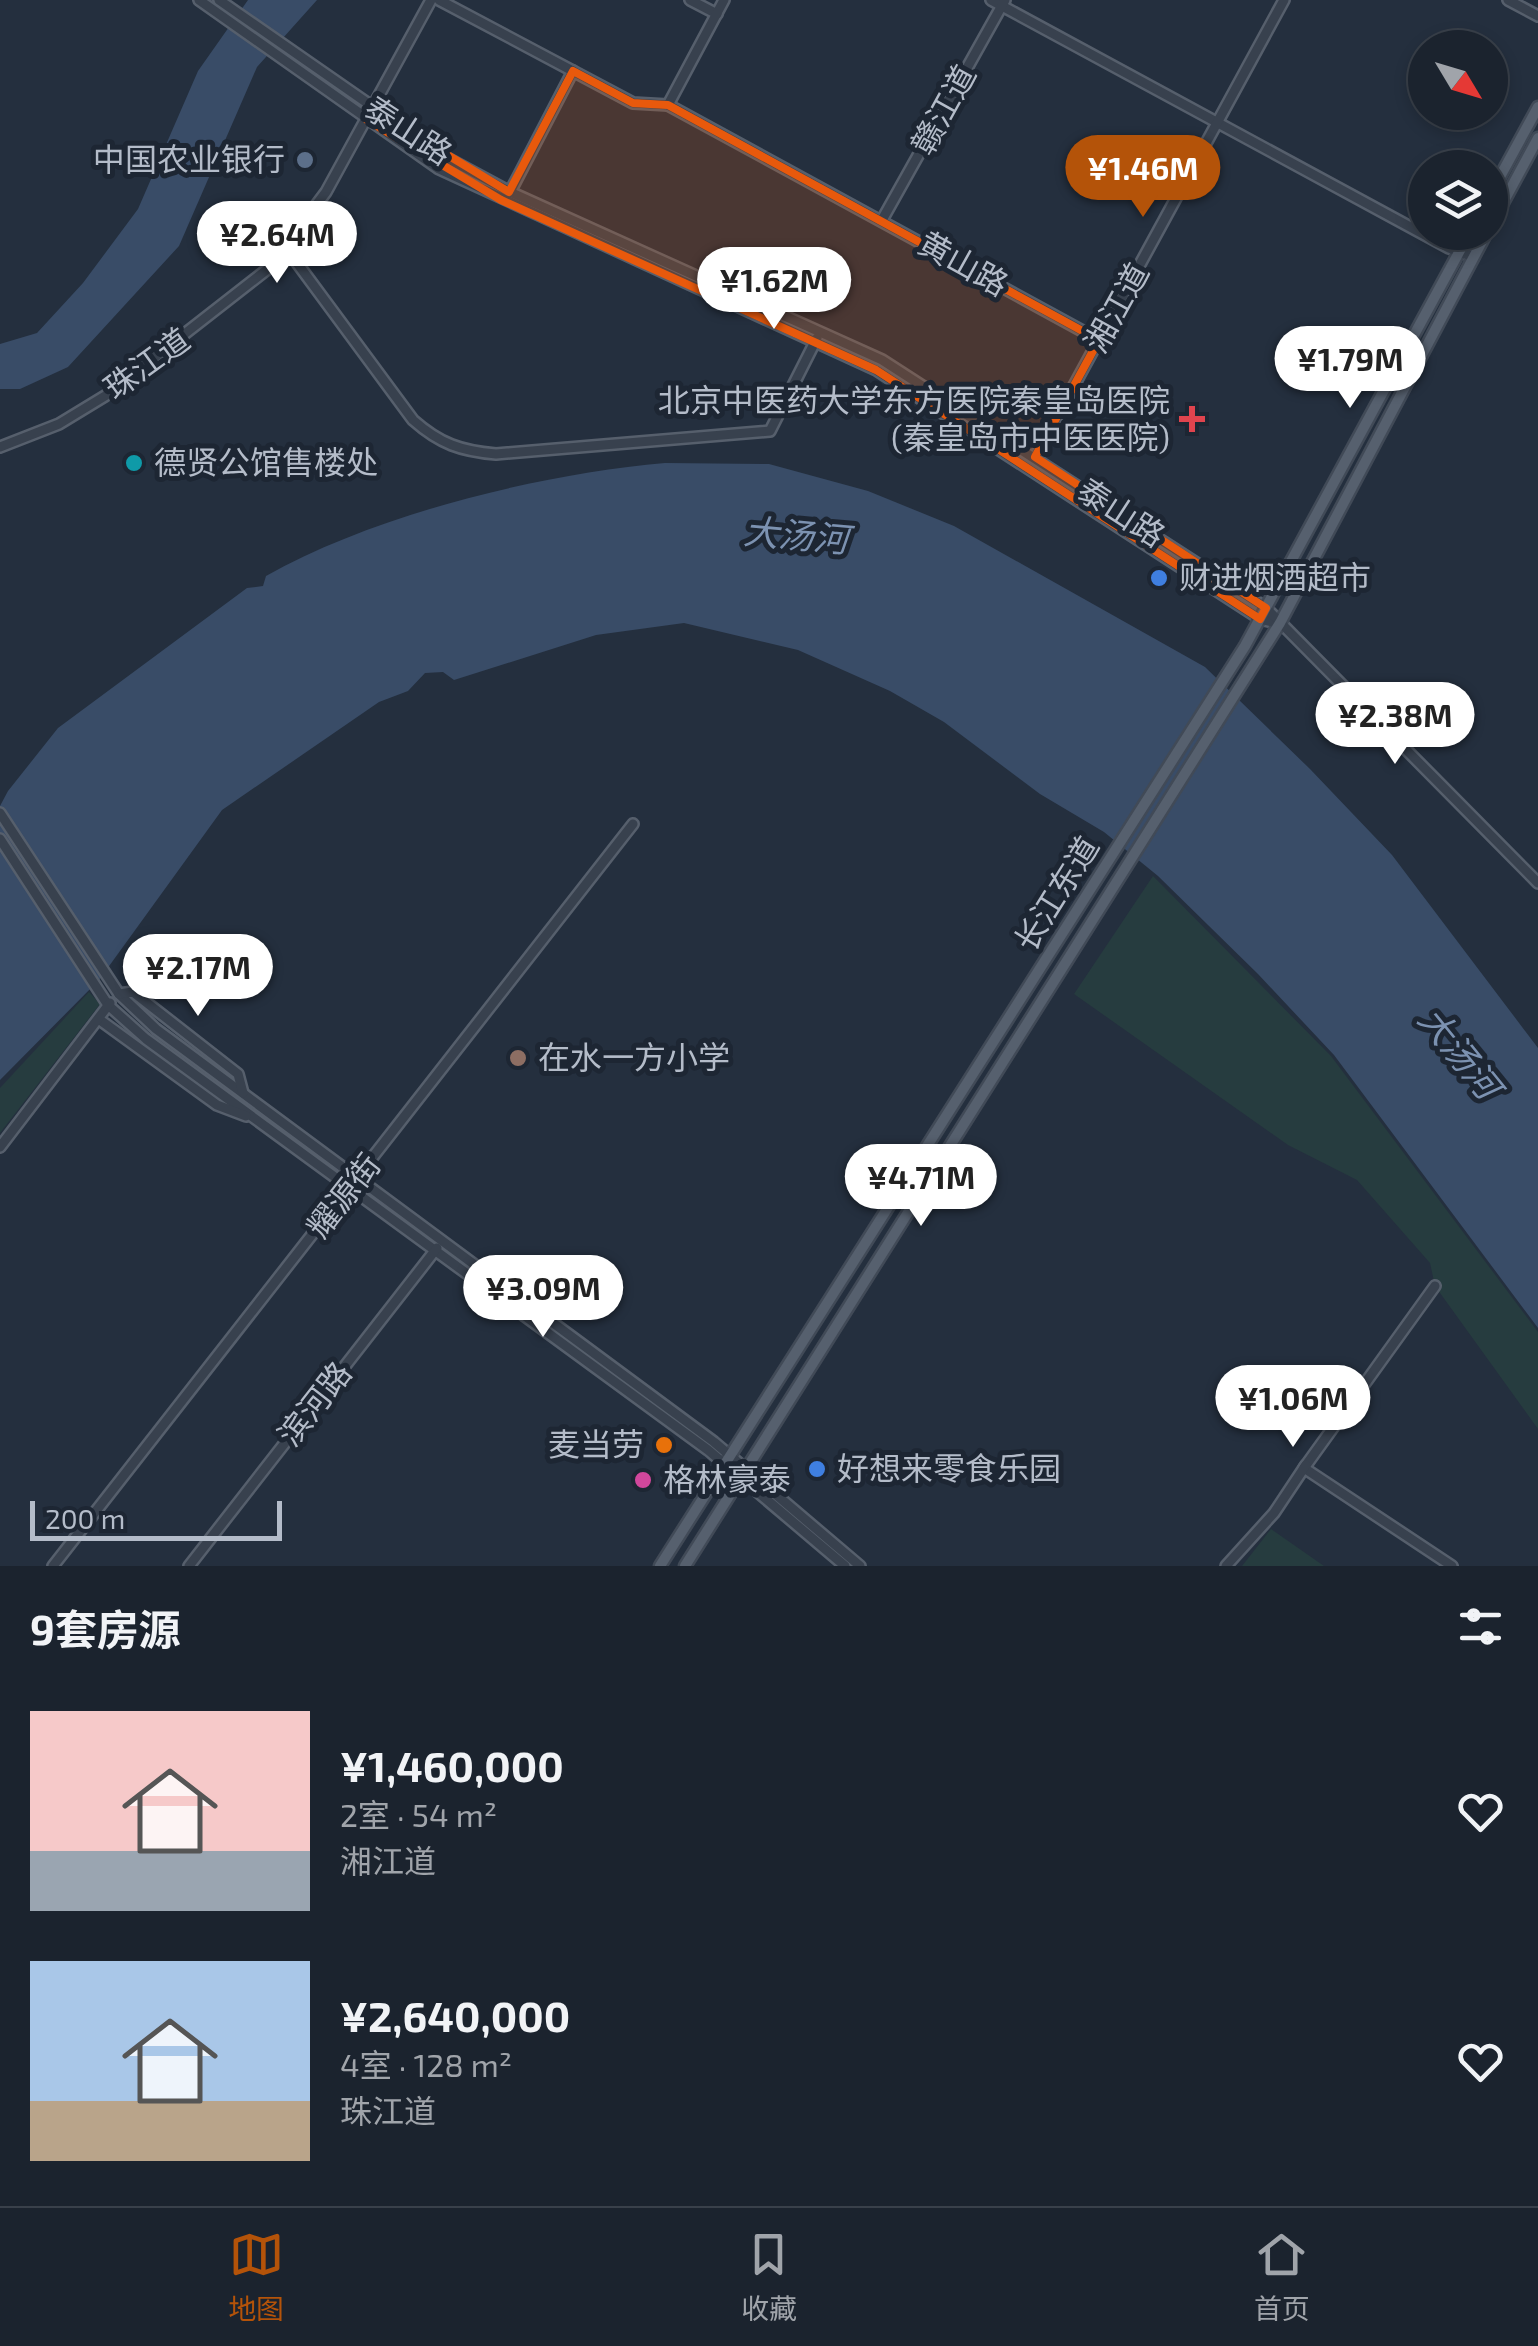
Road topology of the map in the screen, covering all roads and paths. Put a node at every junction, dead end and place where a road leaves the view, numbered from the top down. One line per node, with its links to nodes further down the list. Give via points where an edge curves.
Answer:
1 (199, 0): 16 (street)
2 (220, 0): 16 (street, 泰山路)
3 (431, 0): 16 (street, 珠江道)
4 (439, 0): 13 (street, 黄山路)
5 (690, 0): 11 (street)
6 (724, 0): 11 (street)
7 (991, 0): 10 (street)
8 (1284, 0): 17 (street, 湘江道)
9 (1508, 0): 12 (street)
10 (1003, 3): 17 (street); 22 (street, 赣江道)
11 (717, 14): 14 (street)
12 (1538, 16)
13 (573, 71): 14 (street, 黄山路, via 633,102); 20 (street)
14 (668, 104): 22 (street, 黄山路)
15 (1538, 107): 19 (main road)
16 (370, 115): 20 (street, 泰山路); 23 (street, 珠江道); 29 (street, via 439,168 500,200)
17 (1218, 123): 25 (street); 28 (street, 湘江道)
18 (1538, 138): 21 (main road, 长江东道)
19 (1508, 162)
20 (510, 192): 27 (street, 泰山路)
21 (1508, 194)
22 (882, 220): 28 (street, 黄山路)
23 (286, 248): 29 (street, via 413,420 460,451 496,454 770,431); 30 (street, 珠江道, via 230,302 106,396)
24 (1477, 250): 26 (main road, 长江东道)
25 (1459, 251): 26 (street); 32 (main road, 长江东道)
26 (1474, 256): 34 (main road, 长江东道)
27 (820, 332): 29 (street); 31 (street, 泰山路, via 882,360)
28 (1099, 340): 31 (street, 湘江道)
29 (814, 342): 33 (street, via 876,370)
30 (0, 447)
31 (1035, 458): 32 (street, 泰山路)
32 (1266, 608): 33 (main road, 长江东道); 34 (street, 泰山路)
33 (1260, 620): 34 (street); 48 (main road, 长江东道)
34 (1280, 624): 38 (street, 泰山路); 50 (main road, 长江东道)
35 (0, 812): 39 (street)
36 (632, 824): 44 (street, 耀源街)
37 (0, 839): 40 (street)
38 (1538, 883)
39 (119, 994): 40 (street); 44 (street)
40 (108, 1005): 41 (street); 42 (street)
41 (100, 1020): 42 (street, via 217,1105); 43 (street)
42 (258, 1120): 45 (street)
43 (0, 1146)
44 (358, 1180): 45 (street, 耀源街); 46 (street)
45 (350, 1190): 46 (street); 52 (street, 耀源街)
46 (438, 1246): 48 (street); 53 (street, 滨河路)
47 (1435, 1286): 49 (street)
48 (727, 1459): 50 (street); 54 (main road, 长江东道)
49 (1304, 1468): 51 (street); 58 (street)
50 (744, 1474): 55 (main road, 长江东道); 56 (street); 57 (street)
51 (1450, 1565)
52 (54, 1566)
53 (189, 1566)
54 (660, 1566)
55 (685, 1566)
56 (845, 1566)
57 (860, 1566)
58 (1226, 1566)

